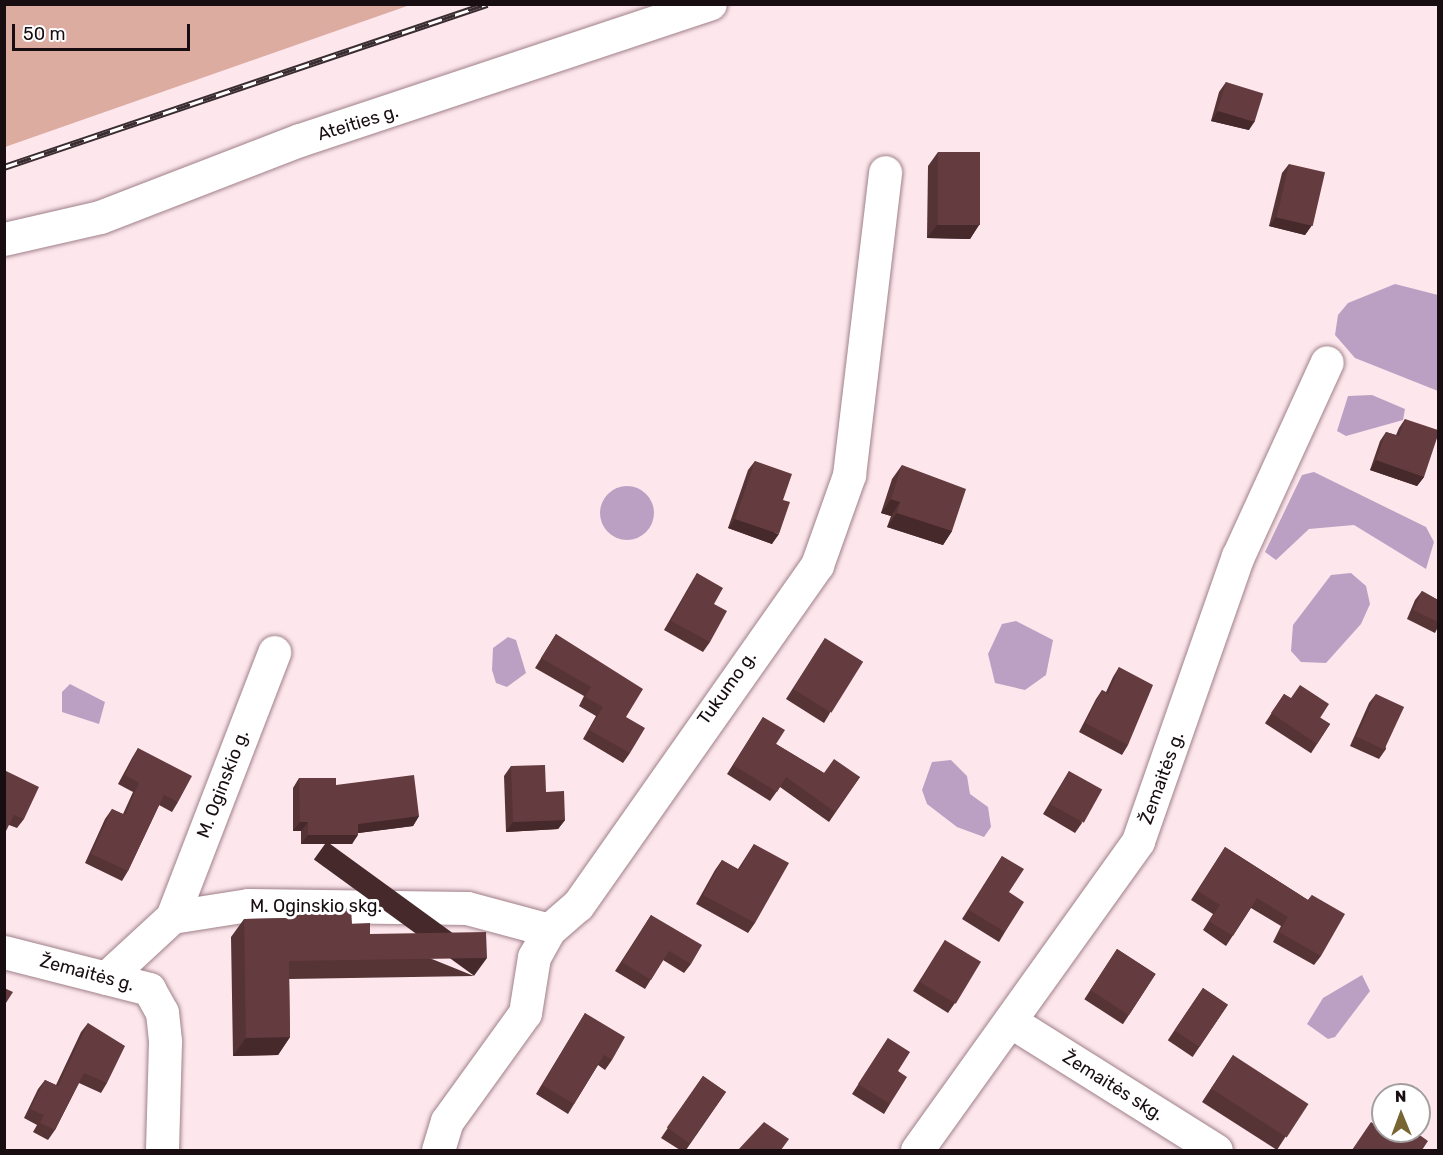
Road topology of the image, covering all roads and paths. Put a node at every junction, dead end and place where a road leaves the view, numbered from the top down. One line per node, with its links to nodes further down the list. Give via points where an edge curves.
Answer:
1 (710, 4): 3 (street, Ateities g., via 300,140 100,217)
2 (885, 172): 7 (street, Tukumo g., via 849,475 817,565 578,905)
3 (4, 239)
4 (1327, 363): 10 (street, Žemaitės g., via 1238,556 1138,841)
5 (274, 652): 6 (street, M. Oginskio g.)
6 (172, 917): 7 (street, M. Oginskio skg., via 248,905 467,908); 9 (street)
7 (549, 930): 12 (street, Tukumo g., via 534,957 525,1013 447,1121)
8 (4, 952): 9 (street, Žemaitės g.)
9 (106, 978): 11 (street, Žemaitės g., via 149,989 162,1012)
10 (1010, 1021): 13 (street, Žemaitės g.); 14 (street, Žemaitės skg.)
11 (162, 1150)
12 (438, 1150)
13 (917, 1150)
14 (1216, 1150)

